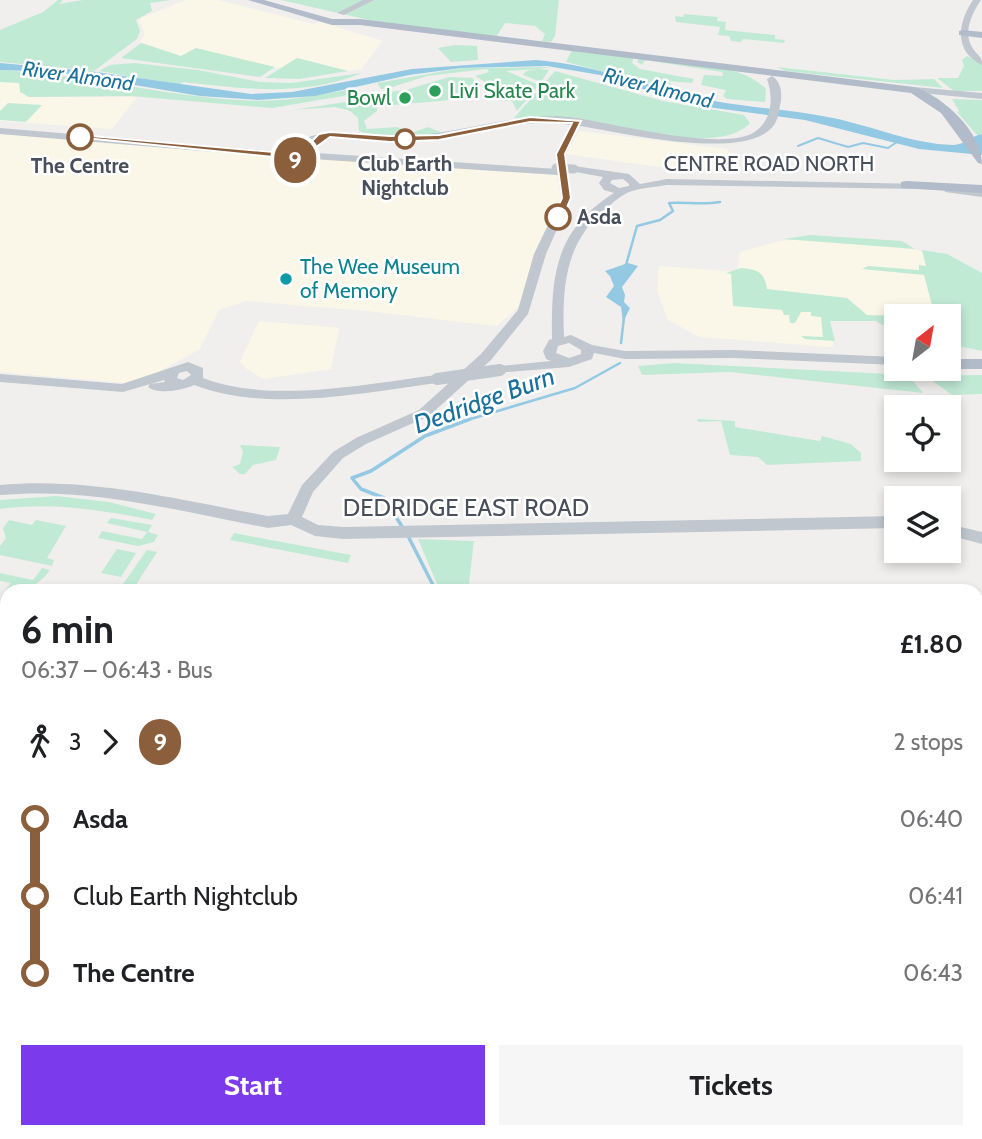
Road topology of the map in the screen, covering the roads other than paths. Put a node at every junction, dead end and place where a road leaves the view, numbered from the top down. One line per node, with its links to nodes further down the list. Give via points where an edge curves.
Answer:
1 (253, 0): 4 (main road)
2 (370, 0): 4 (street)
3 (977, 0): 5 (street)
4 (344, 17): 8 (main road, via 734,68)
5 (963, 33): 6 (main road); 7 (street, via 971,54)
6 (982, 35)
7 (982, 62)
8 (768, 78): 9 (main road, via 792,75); 11 (street, via 778,98 772,120 754,136 695,141)
9 (914, 90): 10 (street); 15 (main road, via 948,111)
10 (982, 96)
11 (577, 121): 13 (street, via 530,120 439,138 322,136); 33 (street, via 561,154 566,198 540,254 524,311 486,357 424,413 338,455 307,489)
12 (0, 129): 14 (street)
13 (308, 150): 14 (street); 14 (street, via 294,160); 16 (street, bridge)
14 (285, 152)
15 (982, 160)
16 (574, 171): 17 (street); 18 (street)
17 (615, 176): 18 (street); 20 (street, via 633,179 636,184)
18 (606, 185): 20 (street); 22 (street)
19 (906, 185): 20 (street, CENTRE ROAD NORTH, via 667,182); 21 (main road)
20 (628, 190): 22 (street)
21 (982, 192)
22 (602, 204): 23 (street, via 585,218 572,239 559,278)
23 (559, 317): 24 (street); 25 (street)
24 (554, 343): 25 (street); 28 (street, via 551,356); 30 (street)
25 (583, 344): 26 (street, via 625,355); 28 (street, via 587,356)
26 (884, 360)
27 (982, 362): 29 (main road)
28 (569, 363): 30 (street)
29 (961, 363)
30 (506, 369): 31 (street, bridge, via 377,386 264,392 221,391 195,380 198,371 192,367 181,367 174,378 125,394)
31 (0, 378)
32 (0, 490): 33 (street, DEDRIDGE EAST ROAD, via 43,485 83,488 268,522)
33 (293, 519): 34 (street, DEDRIDGE EAST ROAD, via 315,530 387,534)
34 (884, 522)
35 (961, 532): 36 (street)
36 (982, 537)

